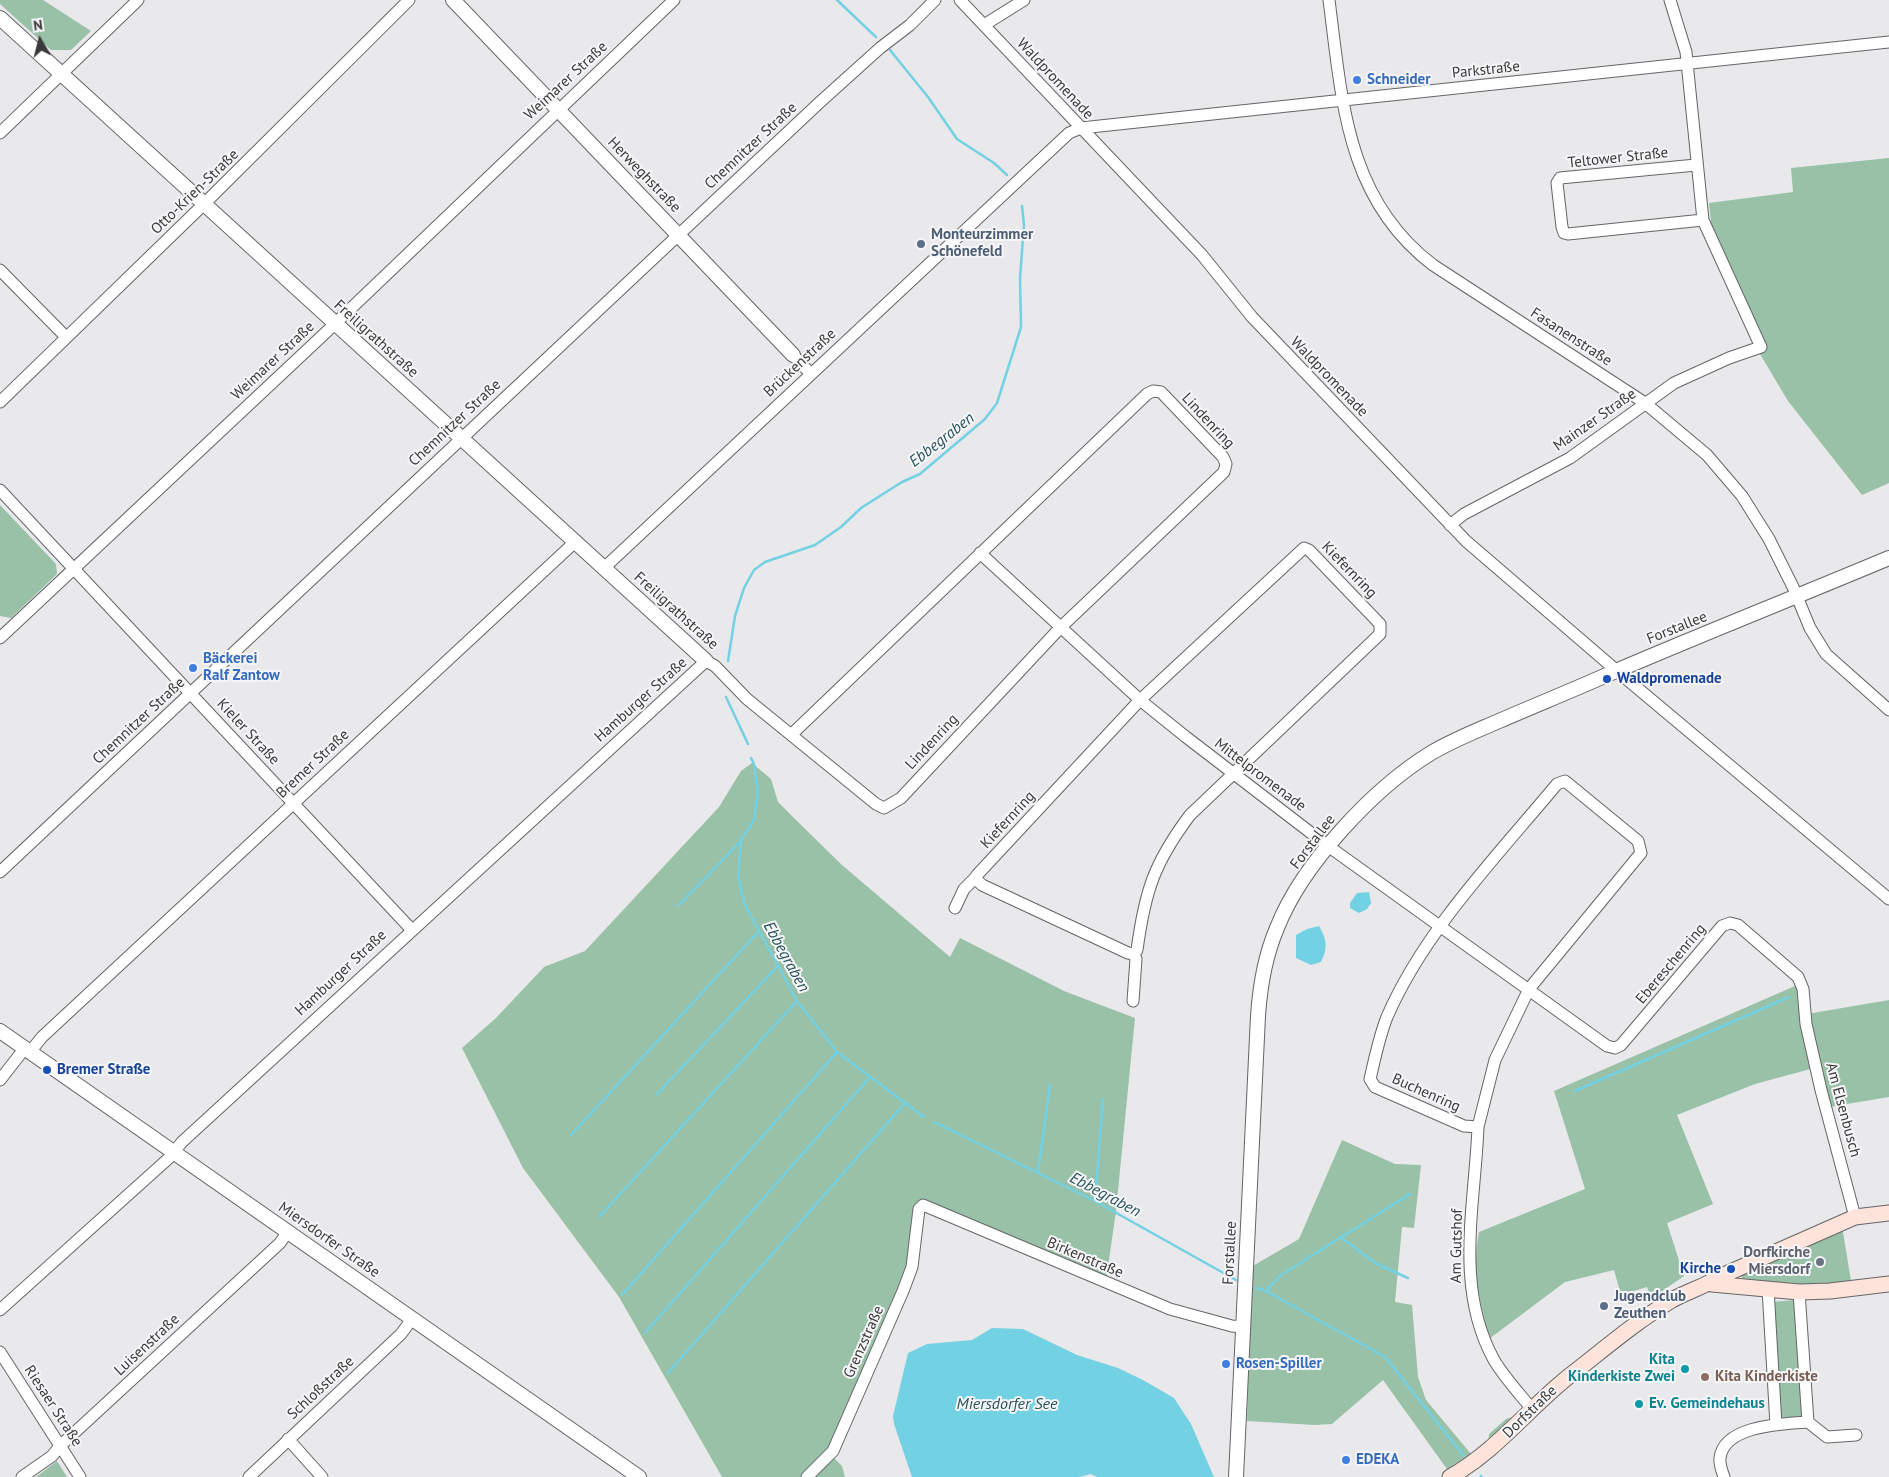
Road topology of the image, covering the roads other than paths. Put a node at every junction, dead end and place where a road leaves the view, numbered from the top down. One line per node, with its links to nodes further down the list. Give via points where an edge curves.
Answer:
1 (138, 0): 14 (street)
2 (408, 0): 21 (street, Otto-Krien-Straße)
3 (453, 0): 16 (street, Herweghstraße)
4 (674, 0): 16 (street, Weimarer Straße)
5 (935, 0): 23 (street, Chemnitzer Straße, via 826,96)
6 (960, 0): 11 (street, Waldpromenade)
7 (1024, 0): 11 (street)
8 (1329, 0): 15 (street, Fasanenstraße)
9 (1670, 0): 13 (street, via 1685,44)
10 (0, 18): 14 (street, Freiligrathstraße)
11 (984, 25): 17 (street, Waldpromenade)
12 (1889, 42): 13 (street, Parkstraße)
13 (1688, 64): 15 (street, Parkstraße); 19 (street)
14 (61, 74): 18 (street); 21 (street, Freiligrathstraße)
15 (1344, 100): 17 (street, Parkstraße); 30 (street, Fasanenstraße, via 1351,142 1365,181 1388,219 1409,244 1434,264)
16 (558, 108): 23 (street, Herweghstraße); 25 (street, Weimarer Straße)
17 (1081, 128): 20 (street, Parkstraße, via 1069,133); 33 (street, Waldpromenade, via 1202,255 1256,321)
18 (0, 133)
19 (1696, 165): 22 (street); 22 (street, Teltower Straße, via 1560,178 1557,182 1562,227 1564,234 1568,234)
20 (1016, 181): 28 (street, Brückenstraße)
21 (203, 205): 25 (street, Freiligrathstraße); 26 (street, Otto-Krien-Straße)
22 (1703, 220): 30 (street, Mainzer Straße, via 1761,346 1696,372)
23 (679, 234): 27 (street, Herweghstraße); 31 (street, Chemnitzer Straße)
24 (0, 270): 26 (street)
25 (335, 324): 31 (street, Freiligrathstraße); 38 (street, Weimarer Straße)
26 (66, 337): 29 (street, Otto-Krien-Straße)
27 (793, 355): 28 (street, Herweghstraße)
28 (810, 373): 37 (street, Brückenstraße)
29 (0, 402)
30 (1645, 403): 33 (street, Mainzer Straße, via 1570,458 1464,514); 39 (street, Fasanenstraße, via 1707,455 1737,490 1770,539)
31 (460, 439): 34 (street, Freiligrathstraße); 45 (street, Chemnitzer Straße)
32 (0, 490): 38 (street, Kieler Straße)
33 (1450, 525): 43 (street, Waldpromenade)
34 (575, 542): 37 (street, Freiligrathstraße); 50 (street, Bremer Straße)
35 (980, 553): 40 (street, Mittelpromenade); 40 (street, Lindenring, via 1147,394 1161,392 1223,456 1224,472); 48 (street, Lindenring)
36 (1889, 558): 39 (street, Forstallee)
37 (604, 568): 42 (street, Freiligrathstraße)
38 (75, 569): 41 (street, Weimarer Straße); 45 (street, Kieler Straße)
39 (1798, 596): 43 (street, Forstallee); 47 (street, Fasanenstraße, via 1810,628 1826,654)
40 (1060, 628): 46 (street, Mittelpromenade); 48 (street, Lindenring, via 894,804 884,808)
41 (3, 630)
42 (706, 661): 44 (street, Freiligrathstraße); 57 (street, Hamburger Straße)
43 (1617, 671): 51 (street, Forstallee, via 1433,752 1375,796); 54 (street, Waldpromenade)
44 (730, 683): 48 (street, Lindenring)
45 (192, 693): 50 (street, Kieler Straße); 52 (street, Chemnitzer Straße)
46 (1140, 700): 49 (street, Mittelpromenade); 49 (street, Kiefernring, via 1298,551 1309,550 1380,624 1380,634); 53 (street, Kiefernring)
47 (1889, 710)
48 (792, 734)
49 (1233, 773): 51 (street, Mittelpromenade); 58 (street, Kiefernring, via 1190,815 1162,854 1144,901)
50 (293, 804): 57 (street, Kieler Straße); 64 (street, Bremer Straße)
51 (1328, 846): 56 (street, Mittelpromenade); 78 (street, Forstallee, via 1283,914 1262,979)
52 (0, 872)
53 (975, 878): 55 (street, Kiefernring, via 964,889); 58 (street, via 982,885 1035,911)
54 (1889, 899)
55 (956, 908)
56 (1440, 926): 59 (street, Mittelpromenade); 59 (street, Buchenring, via 1557,784 1568,782 1638,841 1641,853); 66 (street, Buchenring, via 1407,976 1388,1016 1381,1033 1371,1084 1464,1126)
57 (410, 930): 67 (street, Hamburger Straße)
58 (1134, 954): 60 (street, Kiefernring)
59 (1529, 989): 63 (street, Mittelpromenade, via 1607,1046); 66 (street, Buchenring, via 1496,1060)
60 (1133, 1001)
61 (1804, 1009): 63 (street, Ebereschenring, via 1803,989 1798,977 1738,925 1730,923 1722,926 1621,1045); 70 (street, Am Elsenbusch, via 1821,1090)
62 (0, 1031): 64 (street, Miersdorfer Straße)
63 (1615, 1048)
64 (27, 1050): 65 (street, Bremer Straße); 67 (street, Miersdorfer Straße)
65 (0, 1080)
66 (1478, 1127): 80 (street, Am Gutshof, via 1469,1255 1471,1287 1482,1334 1492,1356)
67 (174, 1152): 71 (street, Miersdorfer Straße); 76 (street, Hamburger Straße)
68 (920, 1206): 78 (street, Birkenstraße, via 1170,1310); 91 (street, Grenzstraße, via 912,1267 903,1291 833,1451)
69 (1889, 1213): 70 (main road, Dorfstraße)
70 (1855, 1217): 72 (main road, Dorfstraße, via 1719,1277)
71 (288, 1231): 77 (street, Miersdorfer Straße); 85 (street, Luisenstraße, via 280,1244)
72 (1712, 1284): 74 (main road, Dorfstraße); 80 (main road, Dorfstraße, via 1680,1296 1654,1312)
73 (1889, 1284): 75 (main road, Dorfstraße)
74 (1768, 1289): 75 (main road, Dorfstraße); 82 (street)
75 (1799, 1292): 81 (street)
76 (0, 1310)
77 (412, 1319): 84 (street, Schloßstraße, via 401,1334); 86 (street, Miersdorfer Straße)
78 (1243, 1327): 92 (street, Forstallee)
79 (0, 1352): 85 (street, Riesaer Straße)
80 (1531, 1408): 93 (main road, Dorfstraße, via 1486,1454)
81 (1808, 1422): 82 (street); 83 (street, via 1826,1437)
82 (1776, 1425): 94 (street, via 1747,1431 1727,1442 1719,1460)
83 (1856, 1435)
84 (288, 1440): 89 (street, Schloßstraße); 90 (street)
85 (60, 1446): 87 (street, Luisenstraße, via 52,1456); 88 (street, Riesaer Straße)
86 (630, 1475)
87 (22, 1477)
88 (80, 1477)
89 (248, 1477)
90 (322, 1477)
91 (807, 1477)
92 (1236, 1477)
93 (1450, 1477)
94 (1724, 1477)

